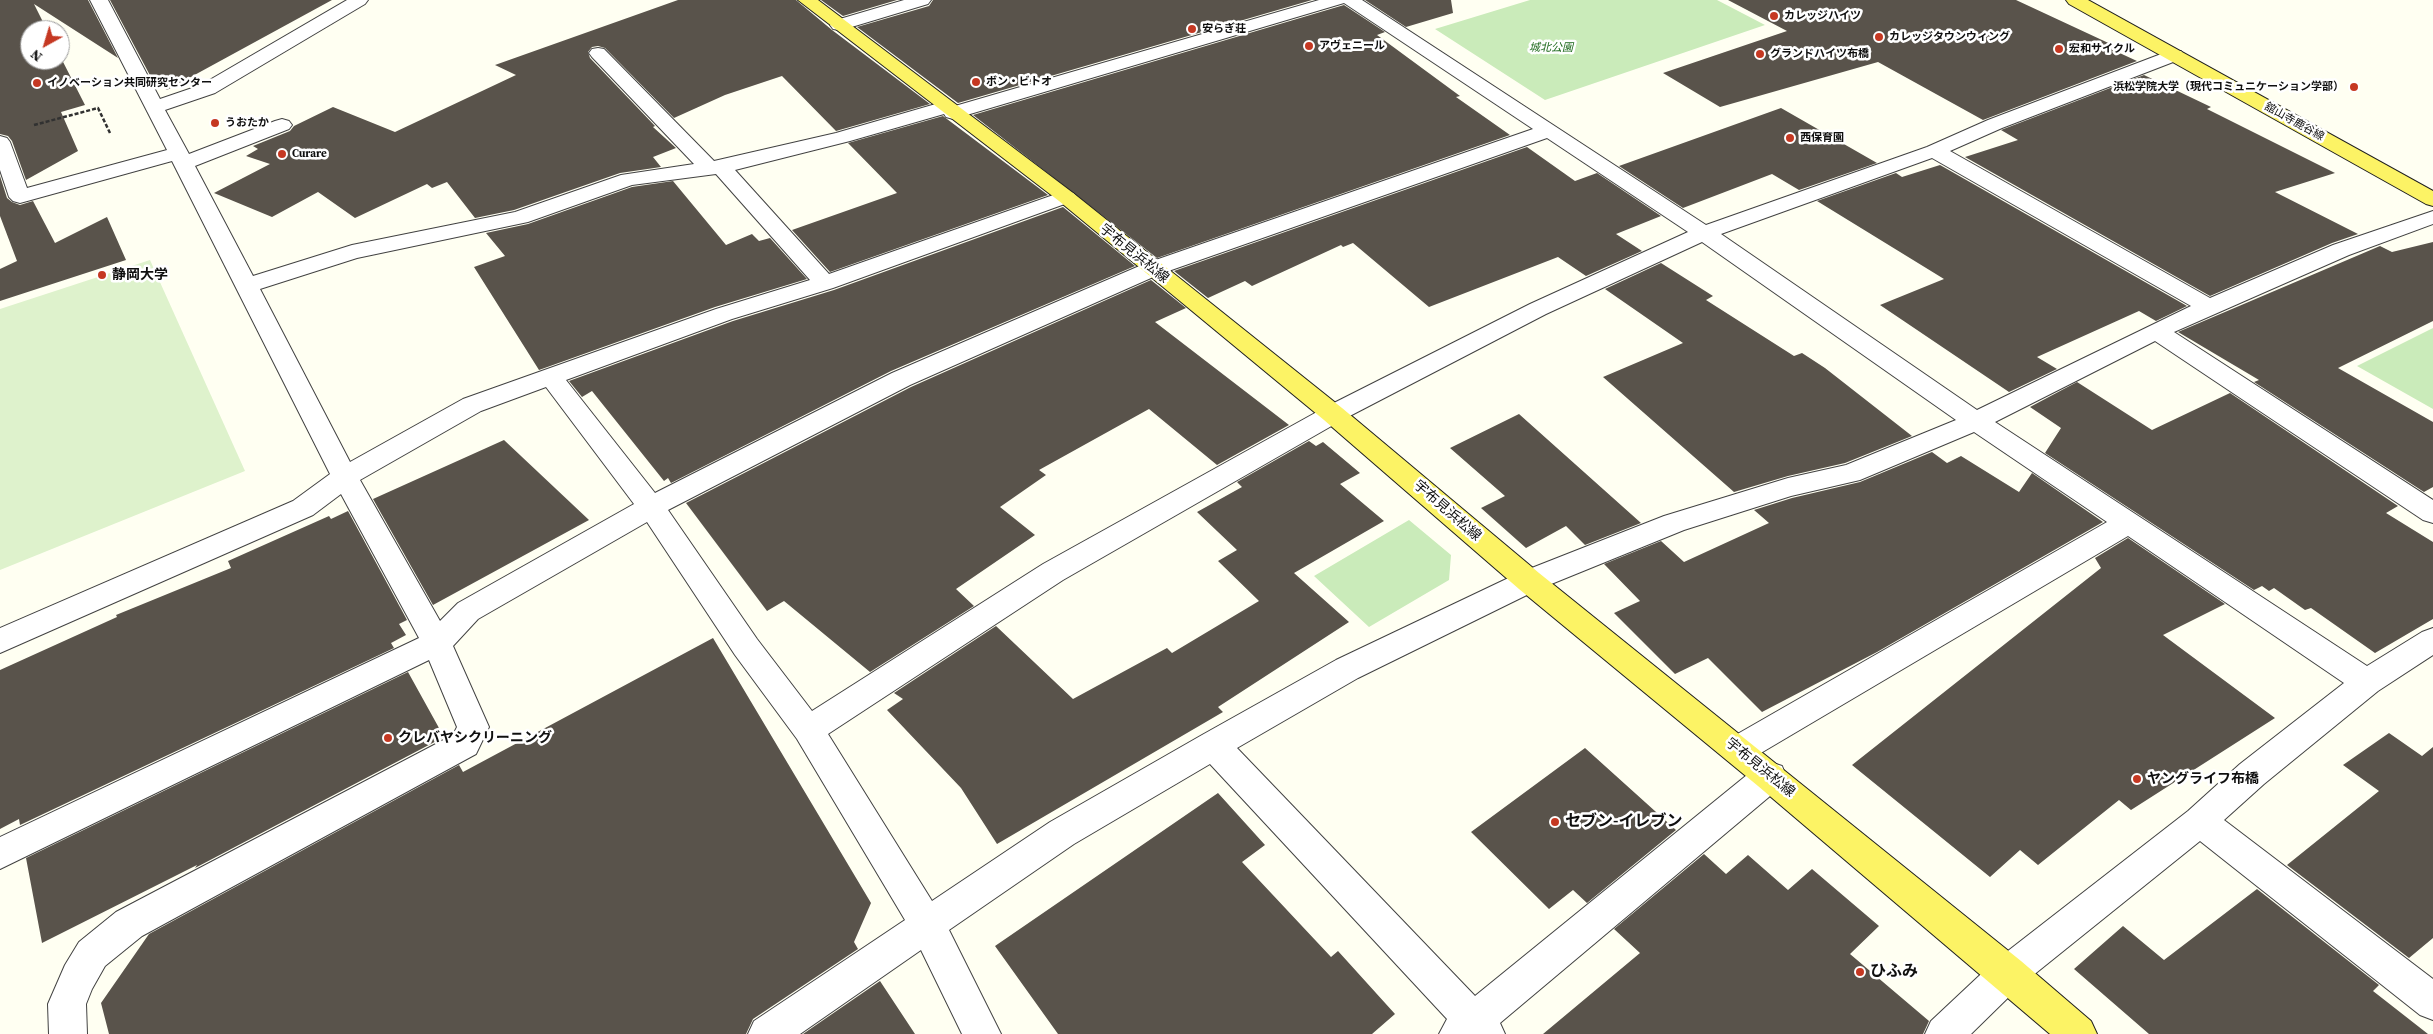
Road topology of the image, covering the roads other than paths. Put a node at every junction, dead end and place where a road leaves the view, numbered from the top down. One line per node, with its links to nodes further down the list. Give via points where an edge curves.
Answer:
1 (99, 0): 11 (street)
2 (359, 0): 11 (street, via 208,89)
3 (807, 0): 8 (main road, 宇布見浜松線)
4 (922, 0): 8 (street)
5 (1337, 0): 12 (street)
6 (1350, 0): 14 (street)
7 (2075, 0): 10 (main road, 舘山寺鹿谷線)
8 (839, 25): 12 (main road, 宇布見浜松線)
9 (598, 52): 18 (street)
10 (2175, 55): 16 (street, via 1995,124); 20 (main road, 舘山寺鹿谷線)
11 (153, 108): 17 (street)
12 (949, 110): 18 (street); 19 (main road, 宇布見浜松線)
13 (282, 125): 17 (street)
14 (1548, 131): 22 (street); 23 (street)
15 (0, 142): 17 (street, via 20,197 108,172)
16 (1934, 151): 22 (street); 26 (street)
17 (182, 158): 25 (street)
18 (714, 166): 24 (street); 25 (street, via 628,179 520,217 352,252)
19 (1066, 197): 23 (main road, 宇布見浜松線); 24 (street)
20 (2433, 200)
21 (2433, 217): 26 (street, via 2341,250)
22 (1704, 233): 29 (street, via 1538,309); 30 (street)
23 (1152, 269): 29 (main road, 宇布見浜松線); 32 (street, via 901,379)
24 (825, 283): 28 (street, via 724,314)
25 (246, 286): 31 (street)
26 (2209, 307): 27 (street)
27 (2156, 331): 30 (street); 33 (street)
28 (552, 378): 31 (street, via 472,405); 32 (street)
29 (1334, 414): 35 (main road, 宇布見浜松線); 40 (street, via 1053,572)
30 (1976, 421): 34 (street); 35 (street, via 1851,473 1788,487 1674,523)
31 (346, 477): 37 (street, via 303,508); 38 (street)
32 (651, 507): 38 (street, via 468,611); 40 (street, via 746,647)
33 (2433, 513)
34 (2128, 523): 39 (street); 42 (street)
35 (1529, 581): 41 (street, via 1348,669); 42 (main road, 宇布見浜松線)
36 (2433, 640): 39 (street)
37 (0, 641)
38 (437, 643): 45 (street); 50 (street, via 473,727 465,744 129,924 92,954 78,978 67,1004)
39 (2367, 682): 44 (street, via 2252,774)
40 (808, 730): 46 (street)
41 (1213, 745): 46 (street, via 1062,834); 49 (street)
42 (1738, 750): 43 (main road, 宇布見浜松線)
43 (1770, 776): 47 (main road, 宇布見浜松線); 49 (street)
44 (2200, 821): 47 (street); 48 (street)
45 (0, 854)
46 (928, 926): 51 (street); 52 (street)
47 (2008, 973): 53 (street); 54 (main road, 宇布見浜松線)
48 (2433, 1002)
49 (1473, 1030)
50 (68, 1034)
51 (767, 1034)
52 (982, 1034)
53 (1944, 1034)
54 (2078, 1034)

